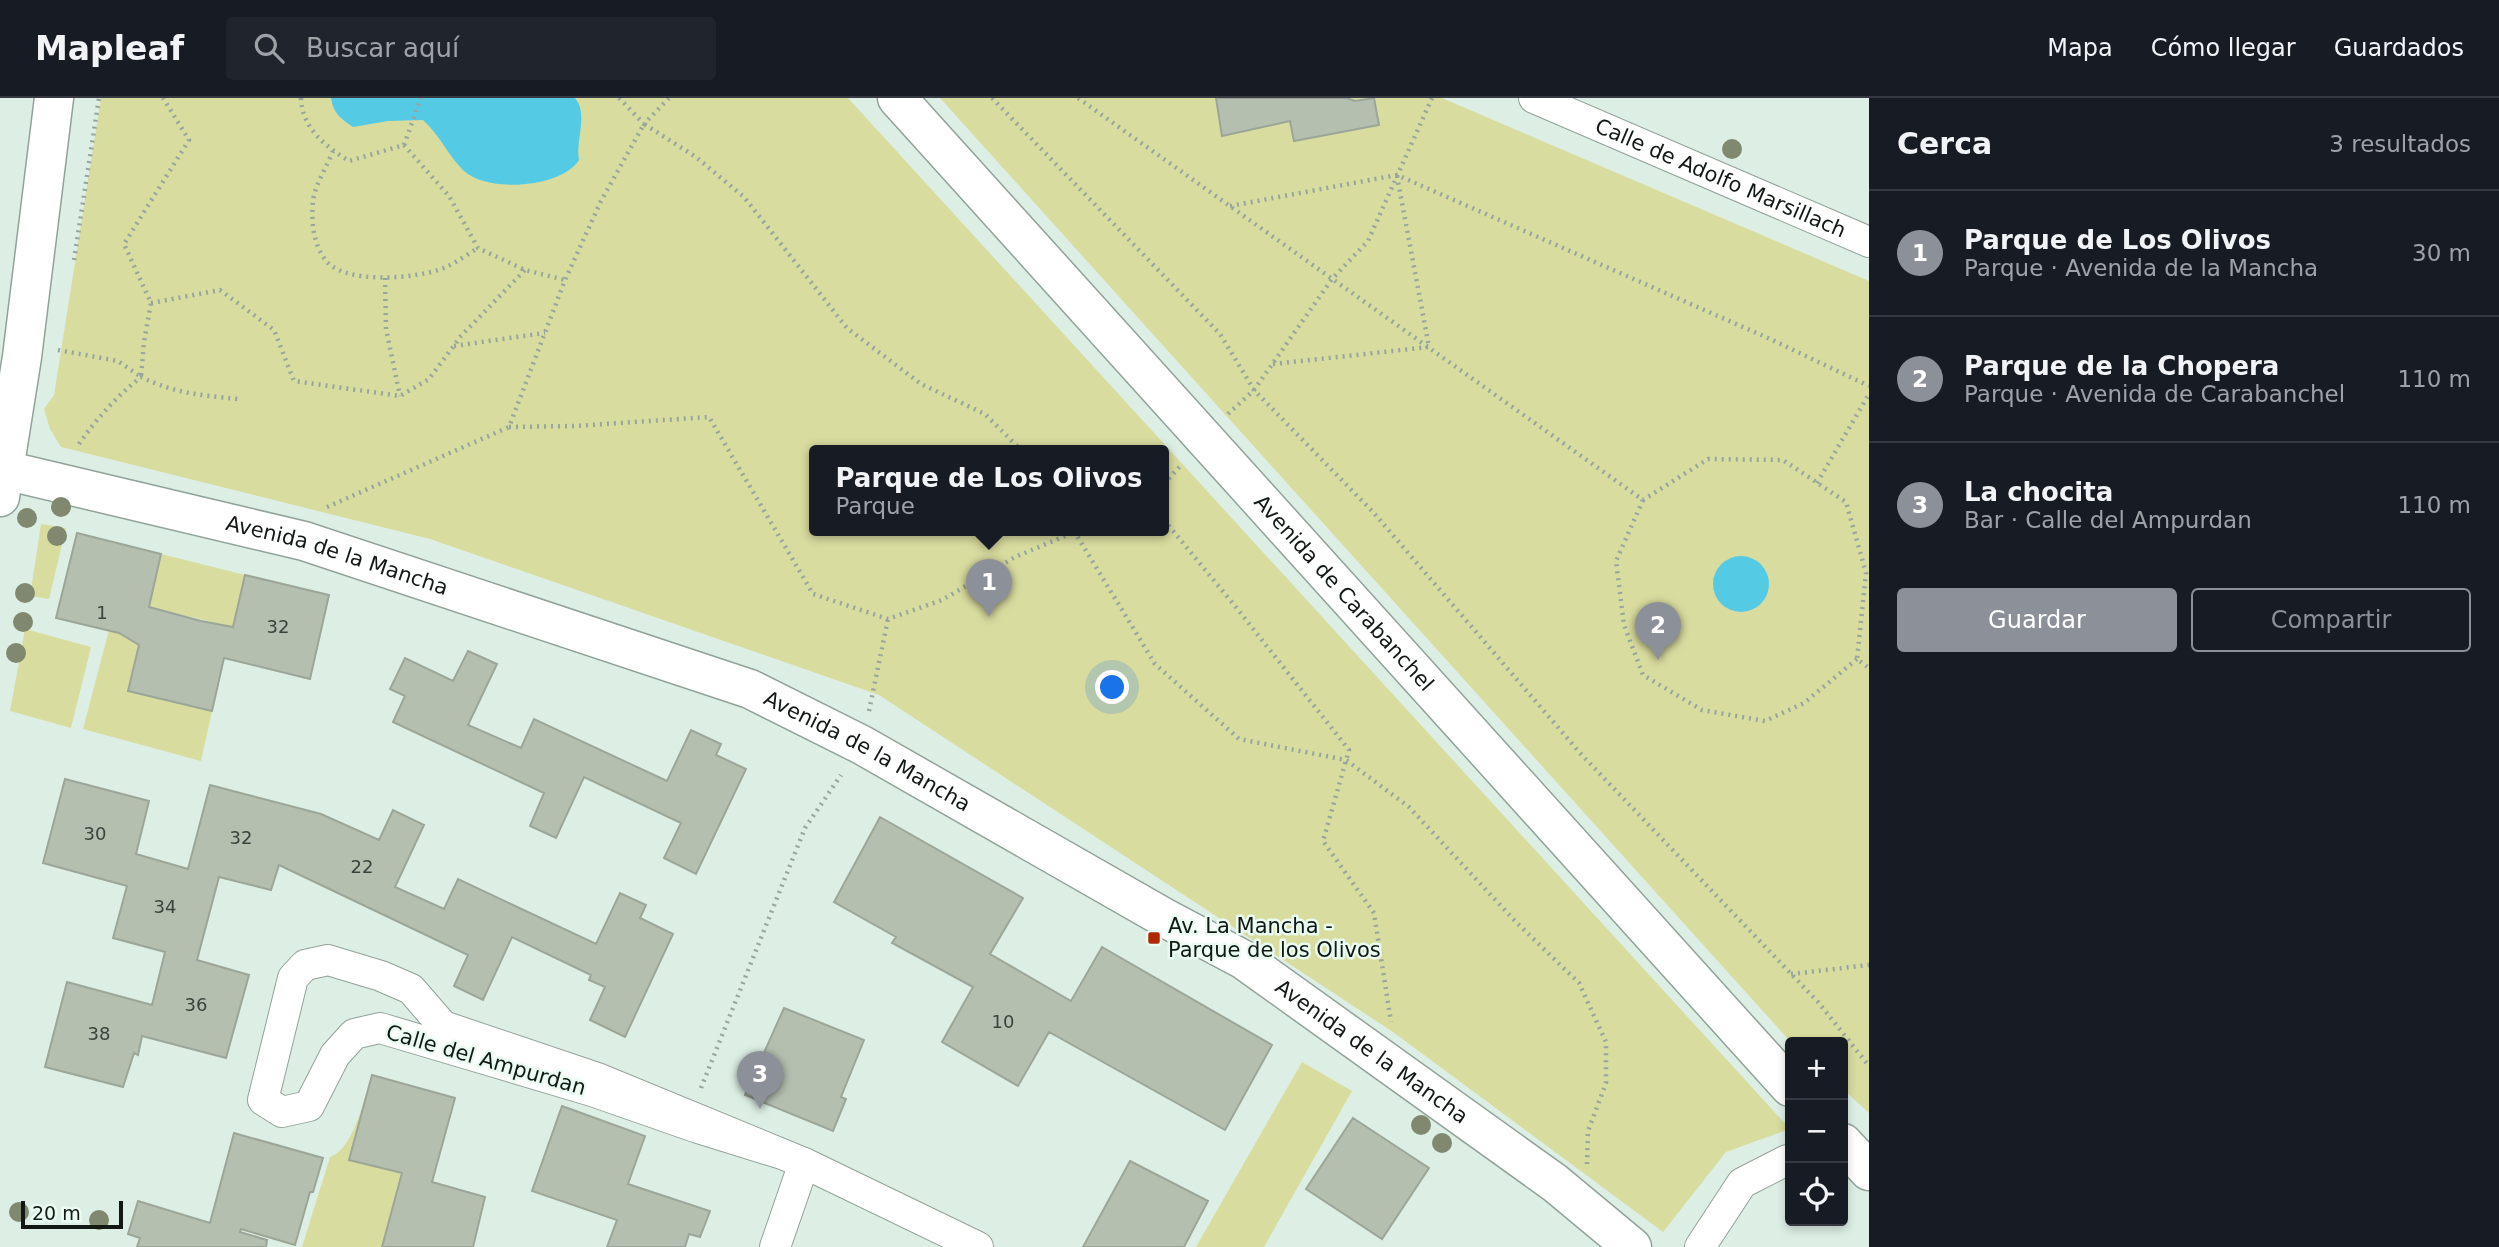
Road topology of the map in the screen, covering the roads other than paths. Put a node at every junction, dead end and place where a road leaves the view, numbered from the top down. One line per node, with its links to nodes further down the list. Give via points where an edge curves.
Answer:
1 (54, 98): 5 (main road, via 22,357)
2 (897, 98): 6 (main road, Avenida de Carabanchel)
3 (1534, 98): 4 (street, Calle de Adolfo Marsillach)
4 (1869, 242)
5 (1, 476): 15 (main road, Avenida de la Mancha, via 304,541 750,689 862,745 1244,960 1555,1183)
6 (1785, 1081)
7 (1848, 1148): 11 (main road)
8 (793, 1159): 8 (street, Calle del Ampurdan, via 600,1079 443,1026 411,989 328,960 305,965 293,978 263,1100 282,1112 309,1106 341,1048 354,1034 380,1028 592,1091); 13 (street); 14 (street, Calle del Ampurdan)
9 (1785, 1161): 16 (street, via 1742,1183)
10 (1848, 1170): 12 (street)
11 (1869, 1171)
12 (1869, 1182)
13 (775, 1247)
14 (978, 1247)
15 (1632, 1247)
16 (1700, 1247)

